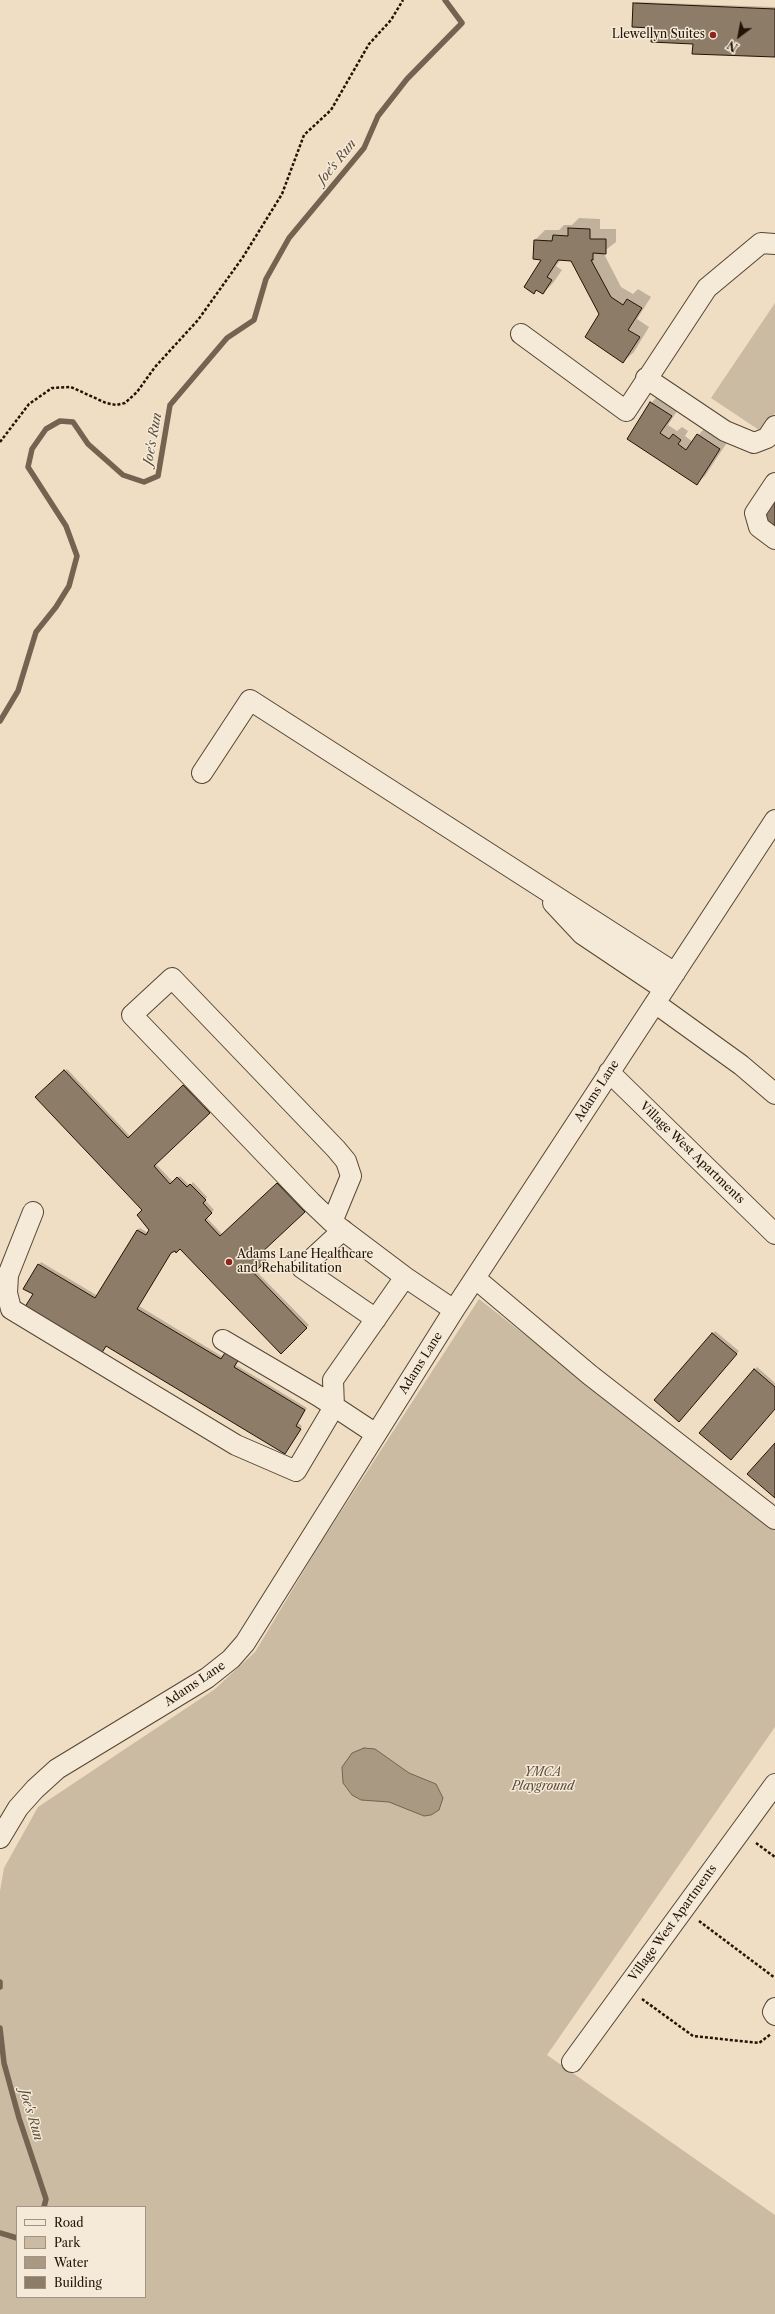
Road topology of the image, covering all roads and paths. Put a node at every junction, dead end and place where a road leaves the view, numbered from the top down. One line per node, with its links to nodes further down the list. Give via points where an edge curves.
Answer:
1 (403, 0): 6 (path, via 391,20 369,44 331,110 304,136 282,194 243,257 198,320 155,367 137,392 125,403 116,405 71,387 52,388 29,404)
2 (775, 244): 4 (street, via 760,243 706,288)
3 (521, 334): 4 (street, via 626,412)
4 (646, 378): 5 (street, via 726,431 754,443 767,438)
5 (775, 426)
6 (0, 442)
7 (775, 483): 8 (street, via 755,513 760,527)
8 (775, 538)
9 (202, 773): 11 (street, via 250,700 537,885)
10 (775, 820): 11 (street, Adams Lane)
11 (664, 988): 12 (street, Adams Lane); 13 (street, via 741,1065)
12 (608, 1072): 16 (street, Village West Apartments); 18 (street, Adams Lane)
13 (775, 1094)
14 (33, 1212): 22 (street, via 8,1275 7,1293 11,1309 236,1445 296,1471)
15 (338, 1226): 15 (street, via 351,1176 346,1161 172,978 132,1015 311,1202); 17 (street); 20 (street, via 302,1268)
16 (775, 1234)
17 (405, 1277): 19 (street); 20 (street)
18 (476, 1279): 19 (street, Adams Lane); 24 (street, via 590,1375)
19 (454, 1310): 23 (street, Adams Lane)
20 (376, 1319): 22 (street, via 333,1380)
21 (223, 1340): 22 (street)
22 (334, 1407): 23 (street)
23 (376, 1434): 26 (street, Adams Lane, via 258,1624 231,1659 187,1691 57,1769 18,1808)
24 (775, 1519)
25 (775, 1784): 31 (street, Village West Apartments)
26 (0, 1838)
27 (755, 1843): 28 (path)
28 (775, 1857)
29 (698, 1920): 30 (path)
30 (775, 1978)
31 (625, 1987): 34 (path, via 693,2036 759,2043); 35 (street, Village West Apartments)
32 (775, 2008): 33 (street)
33 (775, 2016)
34 (775, 2032)
35 (572, 2062)

